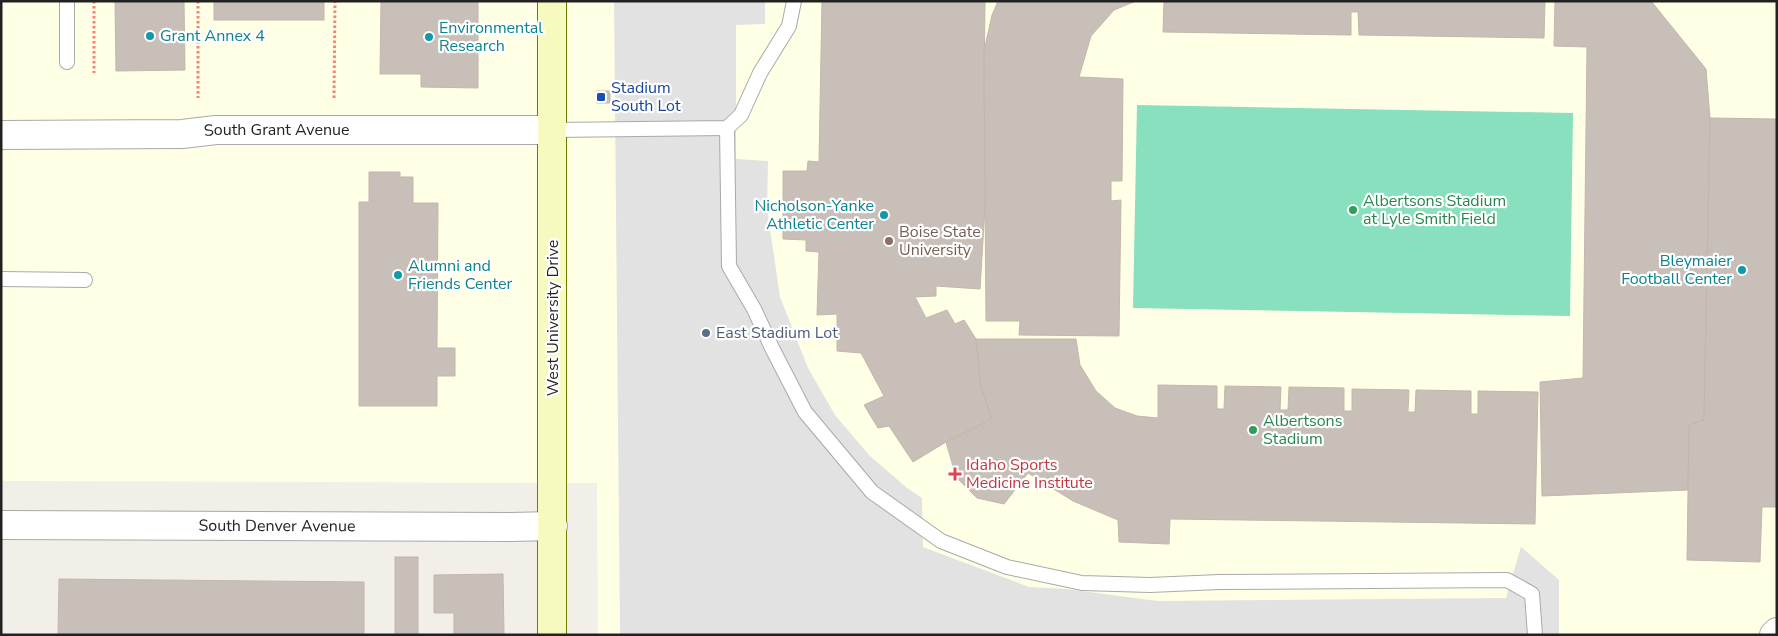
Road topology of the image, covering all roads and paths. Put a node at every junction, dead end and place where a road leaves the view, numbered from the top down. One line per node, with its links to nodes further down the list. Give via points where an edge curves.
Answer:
1 (68, 1): 7 (lane)
2 (94, 1): 8 (path)
3 (198, 1): 9 (path)
4 (334, 1): 10 (path)
5 (552, 1): 12 (street, West University Drive)
6 (794, 1): 11 (lane, via 789,26 760,73 741,115)
7 (68, 62)
8 (94, 73)
9 (198, 98)
10 (334, 98)
11 (727, 128): 12 (lane); 19 (lane, via 730,266 773,350 805,412 872,492 940,542 1007,567 1082,583 1507,580 1532,594)
12 (553, 130): 13 (street, South Grant Avenue, via 216,130 182,134); 17 (street, West University Drive)
13 (1, 135)
14 (1, 279): 15 (lane)
15 (85, 280)
16 (1, 525): 17 (street, South Denver Avenue)
17 (554, 526): 18 (street, West University Drive)
18 (552, 635)
19 (1535, 635)

